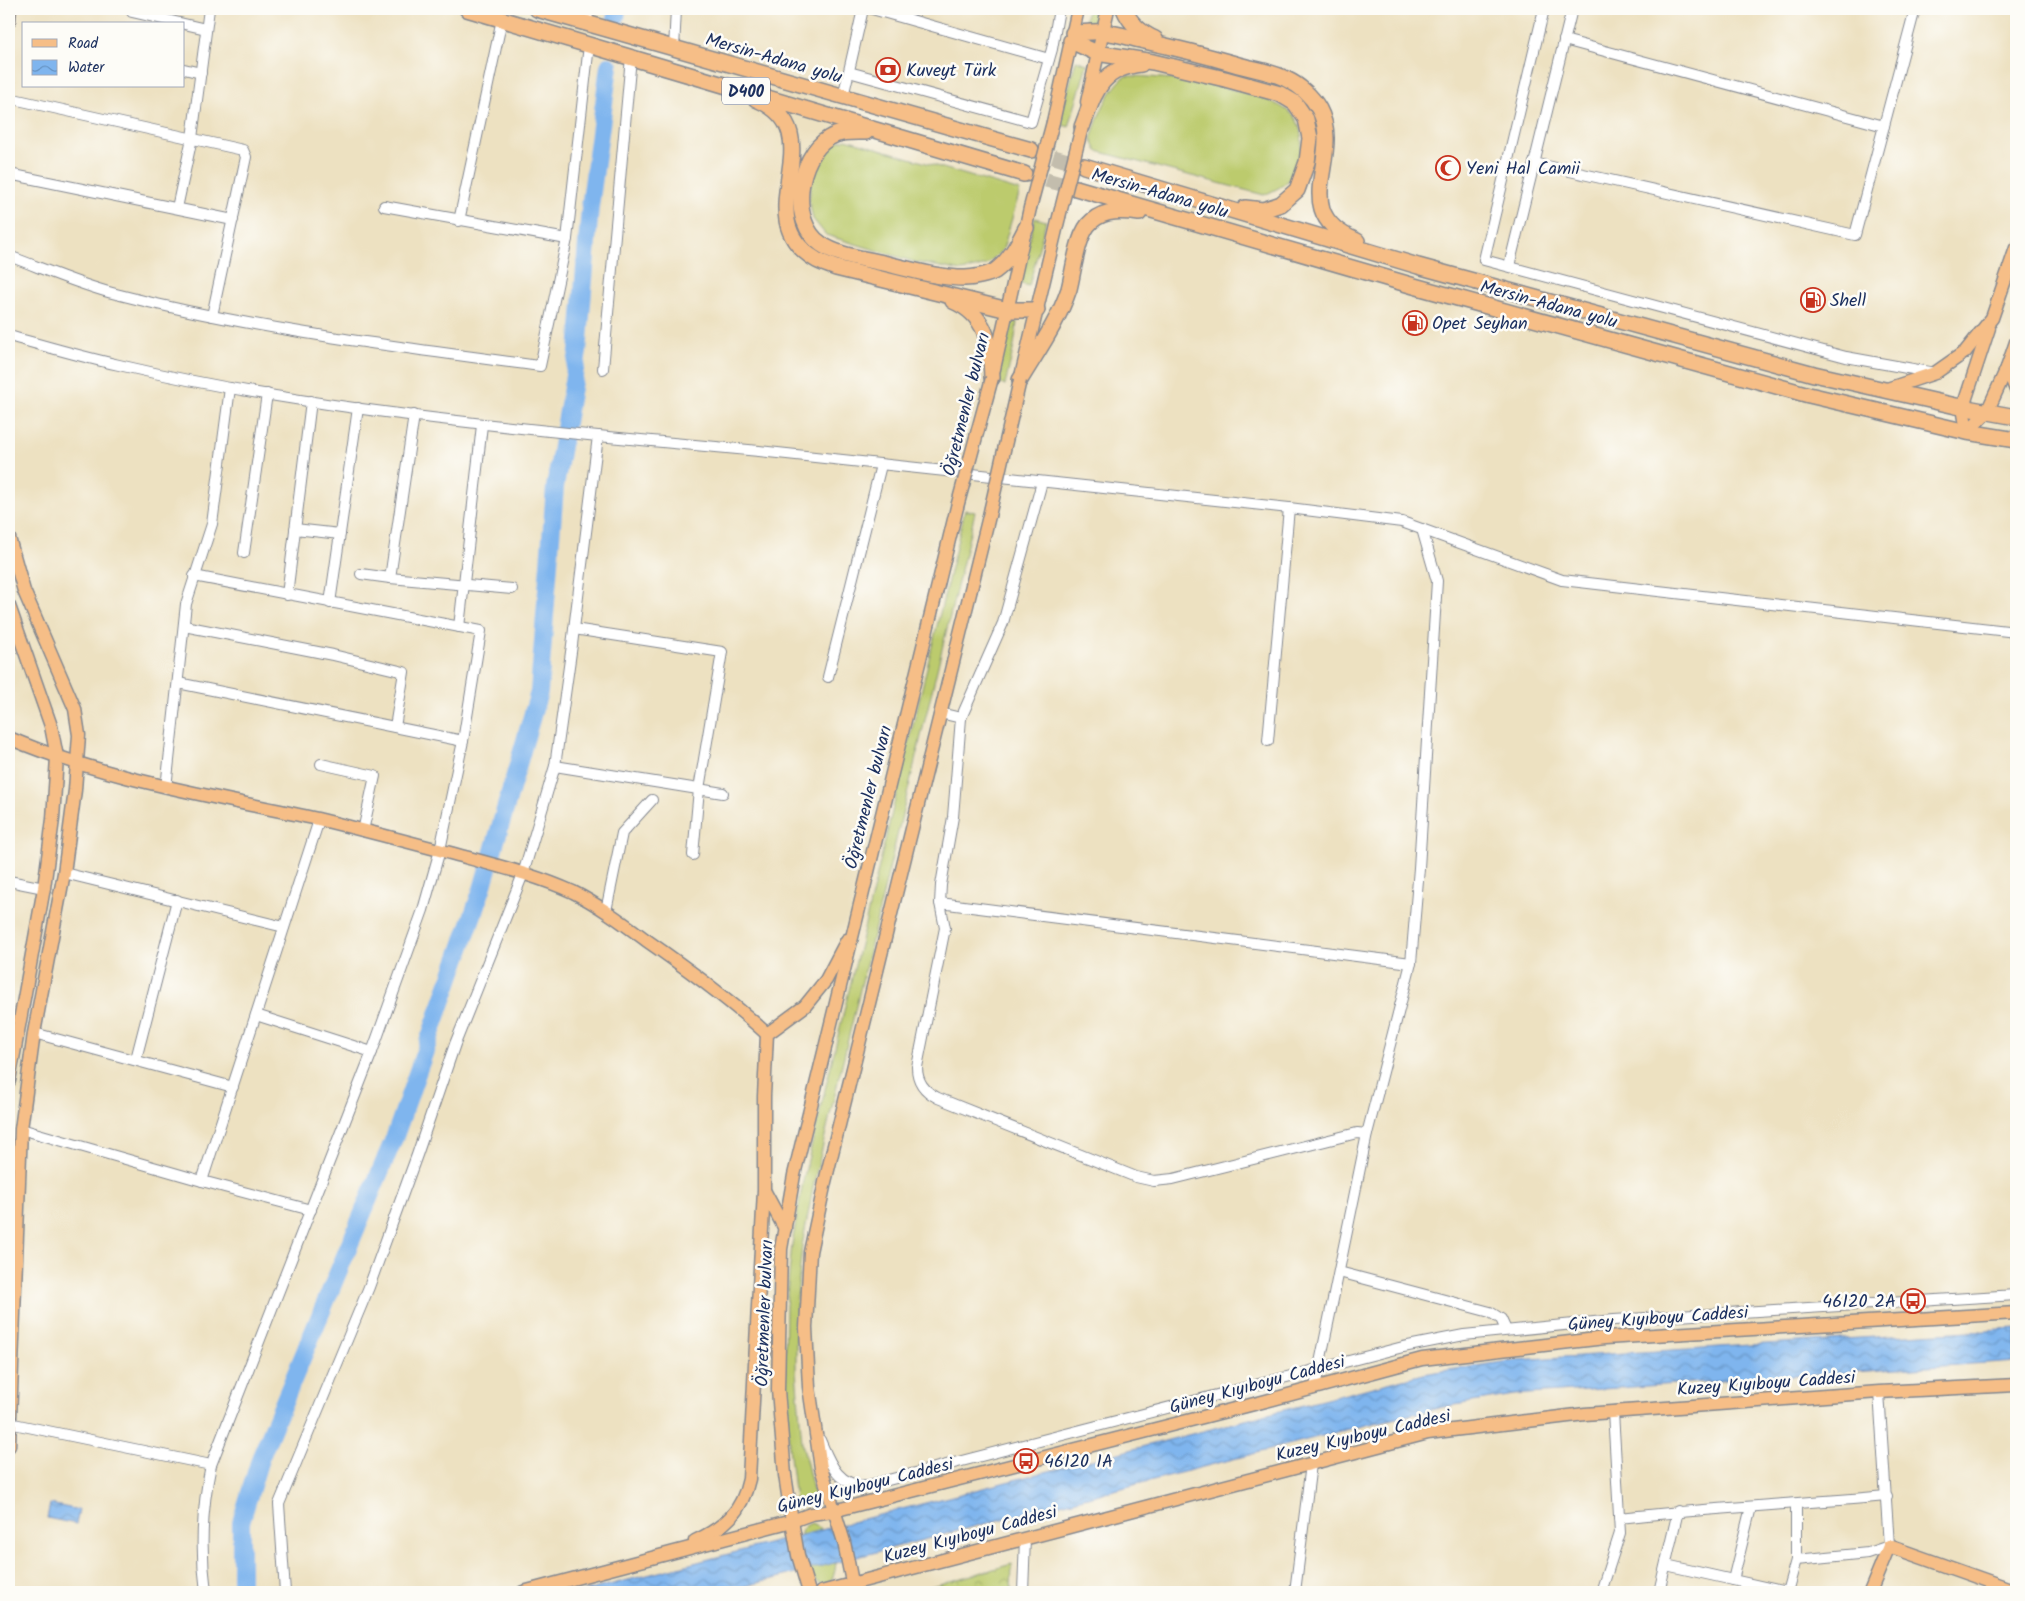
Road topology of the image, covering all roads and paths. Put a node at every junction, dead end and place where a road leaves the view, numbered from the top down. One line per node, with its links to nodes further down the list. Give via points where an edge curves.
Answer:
1 (10, 9): 18 (main road)
2 (209, 9): 21 (street)
3 (467, 9): 17 (highway, D400)
4 (537, 9): 16 (highway, Mersin-Adana yolu / D400)
5 (676, 9): 26 (street)
6 (864, 9): 33 (street)
7 (872, 9): 30 (street)
8 (1060, 9): 30 (street)
9 (1078, 9): 23 (main road, Öğretmenler bulvarı)
10 (1108, 9): 22 (main road)
11 (1124, 9): 27 (highway, via 1129,20 1145,35)
12 (1544, 9): 56 (street, via 1484,260)
13 (1572, 9): 24 (street)
14 (1915, 9): 37 (street)
15 (132, 12): 19 (street)
16 (588, 16): 26 (highway, Mersin-Adana yolu / D400)
17 (502, 19): 25 (highway, D400); 49 (street)
18 (9, 20)
19 (176, 22)
20 (185, 24): 21 (street)
21 (206, 29): 34 (street)
22 (1103, 32): 23 (highway); 27 (highway); 28 (main road)
23 (1072, 37): 28 (highway); 51 (main road, Öğretmenler bulvarı, bridge)
24 (1564, 40): 37 (street); 41 (street)
25 (589, 44): 29 (highway, D400); 52 (street)
26 (674, 49): 35 (highway, Mersin-Adana yolu / D400)
27 (1182, 50): 55 (highway, via 1286,78 1304,90 1324,121 1327,141 1319,194 1321,209 1345,237)
28 (1097, 53): 31 (highway); 38 (main road)
29 (638, 59): 51 (highway, D400, via 1024,174 867,132 847,132 829,137 814,150 800,193 807,229 821,244 844,254 943,277 968,278 994,272 1013,254); 57 (highway, via 764,102 781,116 791,132 793,147 784,207 797,243 815,259 836,268); 65 (street)
30 (1049, 59): 33 (street, via 1031,122)
31 (1153, 62): 38 (highway, via 1128,65 1110,74 1096,89); 44 (highway, via 1280,94 1295,103 1306,119 1310,138 1307,162 1297,190 1281,204 1263,210)
32 (185, 69): 34 (street)
33 (849, 72): 35 (street)
34 (200, 73): 39 (street)
35 (843, 96): 40 (highway, Mersin-Adana yolu / D400)
36 (9, 98): 39 (street)
37 (1884, 126): 41 (street, via 1855,235)
38 (1082, 127): 59 (main road, bridge)
39 (192, 138): 47 (street); 48 (street, via 243,150 246,157)
40 (1031, 150)
41 (1534, 163): 56 (street)
42 (1084, 166): 44 (highway, Mersin-Adana yolu)
43 (9, 174): 47 (street)
44 (1146, 185): 55 (highway, Mersin-Adana yolu)
45 (1076, 188): 50 (highway, Mersin-Adana yolu)
46 (384, 206): 49 (street)
47 (177, 208): 48 (street)
48 (233, 220): 60 (street)
49 (459, 220): 52 (street)
50 (1197, 223): 68 (highway, via 1120,212 1104,214 1091,221 1081,238 1059,314); 80 (highway, Mersin-Adana yolu, via 1809,395)
51 (1026, 228): 58 (main road, Öğretmenler bulvarı)
52 (567, 239): 60 (street, via 540,366 372,343)
53 (2016, 248): 61 (main road)
54 (9, 256): 60 (street, via 114,294)
55 (1418, 266): 70 (highway, Mersin-Adana yolu, via 1814,374)
56 (1509, 266): 66 (street, via 1846,357)
57 (926, 290): 58 (highway); 67 (highway, via 963,305 982,323 990,349)
58 (1008, 310): 59 (highway); 67 (main road, Öğretmenler bulvarı)
59 (1037, 310): 68 (main road)
60 (212, 316)
61 (1992, 318): 66 (main road, via 1966,352); 74 (main road)
62 (9, 336): 69 (street, via 119,365)
63 (2016, 342): 64 (main road)
64 (2007, 368): 71 (main road); 76 (main road)
65 (604, 369)
66 (1935, 373): 70 (main road)
67 (992, 378): 130 (main road, Öğretmenler bulvarı, bridge, via 957,507)
68 (1020, 380): 105 (main road, bridge)
69 (230, 388): 72 (street); 92 (street, via 212,524)
70 (1884, 390): 74 (highway, Mersin-Adana yolu)
71 (2016, 390)
72 (267, 394): 73 (street); 90 (street)
73 (311, 401): 75 (street); 86 (street)
74 (1963, 407): 76 (highway, Mersin-Adana yolu); 80 (main road)
75 (358, 408): 77 (street); 88 (street)
76 (1987, 412): 78 (highway, Mersin-Adana yolu); 80 (main road)
77 (414, 415): 79 (street); 93 (street)
78 (2016, 417)
79 (482, 425): 81 (street); 94 (street)
80 (1968, 432): 82 (highway, Mersin-Adana yolu)
81 (598, 436): 83 (street); 101 (street)
82 (2016, 440)
83 (881, 465): 84 (street); 103 (street)
84 (1042, 482): 85 (street); 106 (street, via 1003,623)
85 (1289, 508): 87 (street, via 1402,522); 110 (street)
86 (295, 528): 88 (street); 96 (street)
87 (1422, 530): 102 (street, via 1562,580); 132 (street, via 1437,581)
88 (340, 534): 97 (street)
89 (9, 538): 112 (main road, via 24,591 74,709 79,735)
90 (244, 553)
91 (361, 574): 93 (street)
92 (194, 576): 96 (street); 99 (street)
93 (390, 578): 94 (street)
94 (464, 585): 95 (street); 100 (street)
95 (512, 589)
96 (287, 595): 97 (street)
97 (330, 603): 100 (street)
98 (9, 606): 111 (main road, via 51,726)
99 (184, 626): 104 (street); 107 (street, via 404,672)
100 (460, 627): 109 (street, via 481,631)
101 (574, 629): 114 (street); 116 (street, via 722,652)
102 (2016, 632)
103 (828, 677)
104 (178, 683): 107 (street); 115 (street)
105 (940, 713): 106 (street); 156 (main road, via 824,1182 810,1252 806,1328)
106 (961, 718): 128 (street, via 953,817)
107 (395, 727): 109 (street)
108 (9, 738): 111 (main road)
109 (463, 741): 121 (street)
110 (1268, 741)
111 (57, 757): 112 (main road); 126 (main road)
112 (78, 763): 115 (main road); 123 (main road)
113 (321, 764): 120 (street, via 375,776)
114 (555, 766): 116 (street); 124 (street)
115 (166, 788): 119 (main road)
116 (699, 789): 117 (street); 122 (street)
117 (723, 793)
118 (652, 800): 129 (street, via 622,833)
119 (319, 820): 120 (main road); 131 (street)
120 (363, 831): 121 (main road)
121 (445, 852): 124 (main road); 136 (street)
122 (693, 855)
123 (64, 873): 127 (street); 134 (main road)
124 (523, 874): 129 (main road, via 573,892); 177 (street, via 455,1044 369,1287 279,1504)
125 (9, 881): 126 (street)
126 (44, 888): 138 (main road)
127 (177, 900): 131 (street); 137 (street)
128 (940, 903): 132 (street); 141 (street, via 945,928 917,1066 919,1081 929,1093 1136,1177 1154,1181 1174,1179 1357,1133)
129 (606, 911): 135 (main road, via 730,1000)
130 (856, 922): 135 (main road, via 826,980 805,1006); 145 (main road, Öğretmenler bulvarı, via 794,1175)
131 (284, 927): 133 (street)
132 (1411, 963): 141 (street)
133 (256, 1015): 136 (street); 139 (street)
134 (34, 1033): 137 (street); 140 (main road)
135 (767, 1034): 143 (main road)
136 (372, 1052): 144 (street)
137 (136, 1059): 139 (street)
138 (9, 1081)
139 (232, 1086): 142 (street)
140 (21, 1129): 142 (street); 155 (main road)
141 (1367, 1134): 146 (street)
142 (202, 1181): 144 (street)
143 (764, 1190): 145 (main road); 169 (main road, via 754,1406 746,1494 738,1509 714,1532)
144 (311, 1210): 159 (street)
145 (785, 1229): 166 (main road, Öğretmenler bulvarı, via 781,1249 778,1390)
146 (1339, 1272): 149 (street, via 1494,1314 1501,1319); 150 (street)
147 (2016, 1295): 149 (street, via 1614,1320)
148 (2016, 1313): 152 (main road, Güney Kıyıboyu Caddesi, via 1605,1338 1422,1359)
149 (1506, 1330): 150 (street, via 1464,1335)
150 (1319, 1369): 152 (street); 156 (street, via 865,1486 853,1486 844,1481 830,1463)
151 (2016, 1386): 153 (main road, Kuzey Kıyıboyu Caddesi)
152 (1315, 1387): 164 (main road, Güney Kıyıboyu Caddesi)
153 (1879, 1392): 154 (main road, Kuzey Kıyıboyu Caddesi); 160 (street)
154 (1613, 1412): 158 (main road, Kuzey Kıyıboyu Caddesi, via 1428,1433); 165 (street)
155 (9, 1423): 157 (main road); 159 (street)
156 (815, 1429): 164 (main road, via 821,1468)
157 (9, 1446)
158 (1311, 1464): 167 (main road, Kuzey Kıyıboyu Caddesi); 182 (street)
159 (211, 1465): 176 (street, via 202,1528)
160 (1887, 1496): 161 (street); 168 (street)
161 (1796, 1504): 162 (street); 170 (street)
162 (1751, 1507): 163 (street); 172 (street)
163 (1678, 1511): 165 (street); 171 (street)
164 (835, 1515): 166 (main road, Güney Kıyıboyu Caddesi, via 811,1514); 173 (main road)
165 (1619, 1518): 183 (street, via 1620,1533)
166 (793, 1526): 169 (main road, Güney Kıyıboyu Caddesi); 179 (main road, Öğretmenler bulvarı)
167 (1025, 1538): 173 (main road, Kuzey Kıyıboyu Caddesi); 181 (street)
168 (1889, 1546): 170 (street, via 1868,1553); 175 (main road); 185 (main road)
169 (663, 1555): 178 (main road, Güney Kıyıboyu Caddesi)
170 (1796, 1560): 174 (street, via 1787,1592)
171 (1666, 1564): 172 (street); 184 (street)
172 (1732, 1580): 174 (street)
173 (853, 1587): 180 (main road, Kuzey Kıyıboyu Caddesi)
174 (1754, 1589)
175 (2016, 1591)
176 (206, 1592)
177 (285, 1592)
178 (523, 1592)
179 (808, 1592)
180 (821, 1592)
181 (1022, 1592)
182 (1294, 1592)
183 (1601, 1592)
184 (1659, 1592)
185 (1870, 1592)

